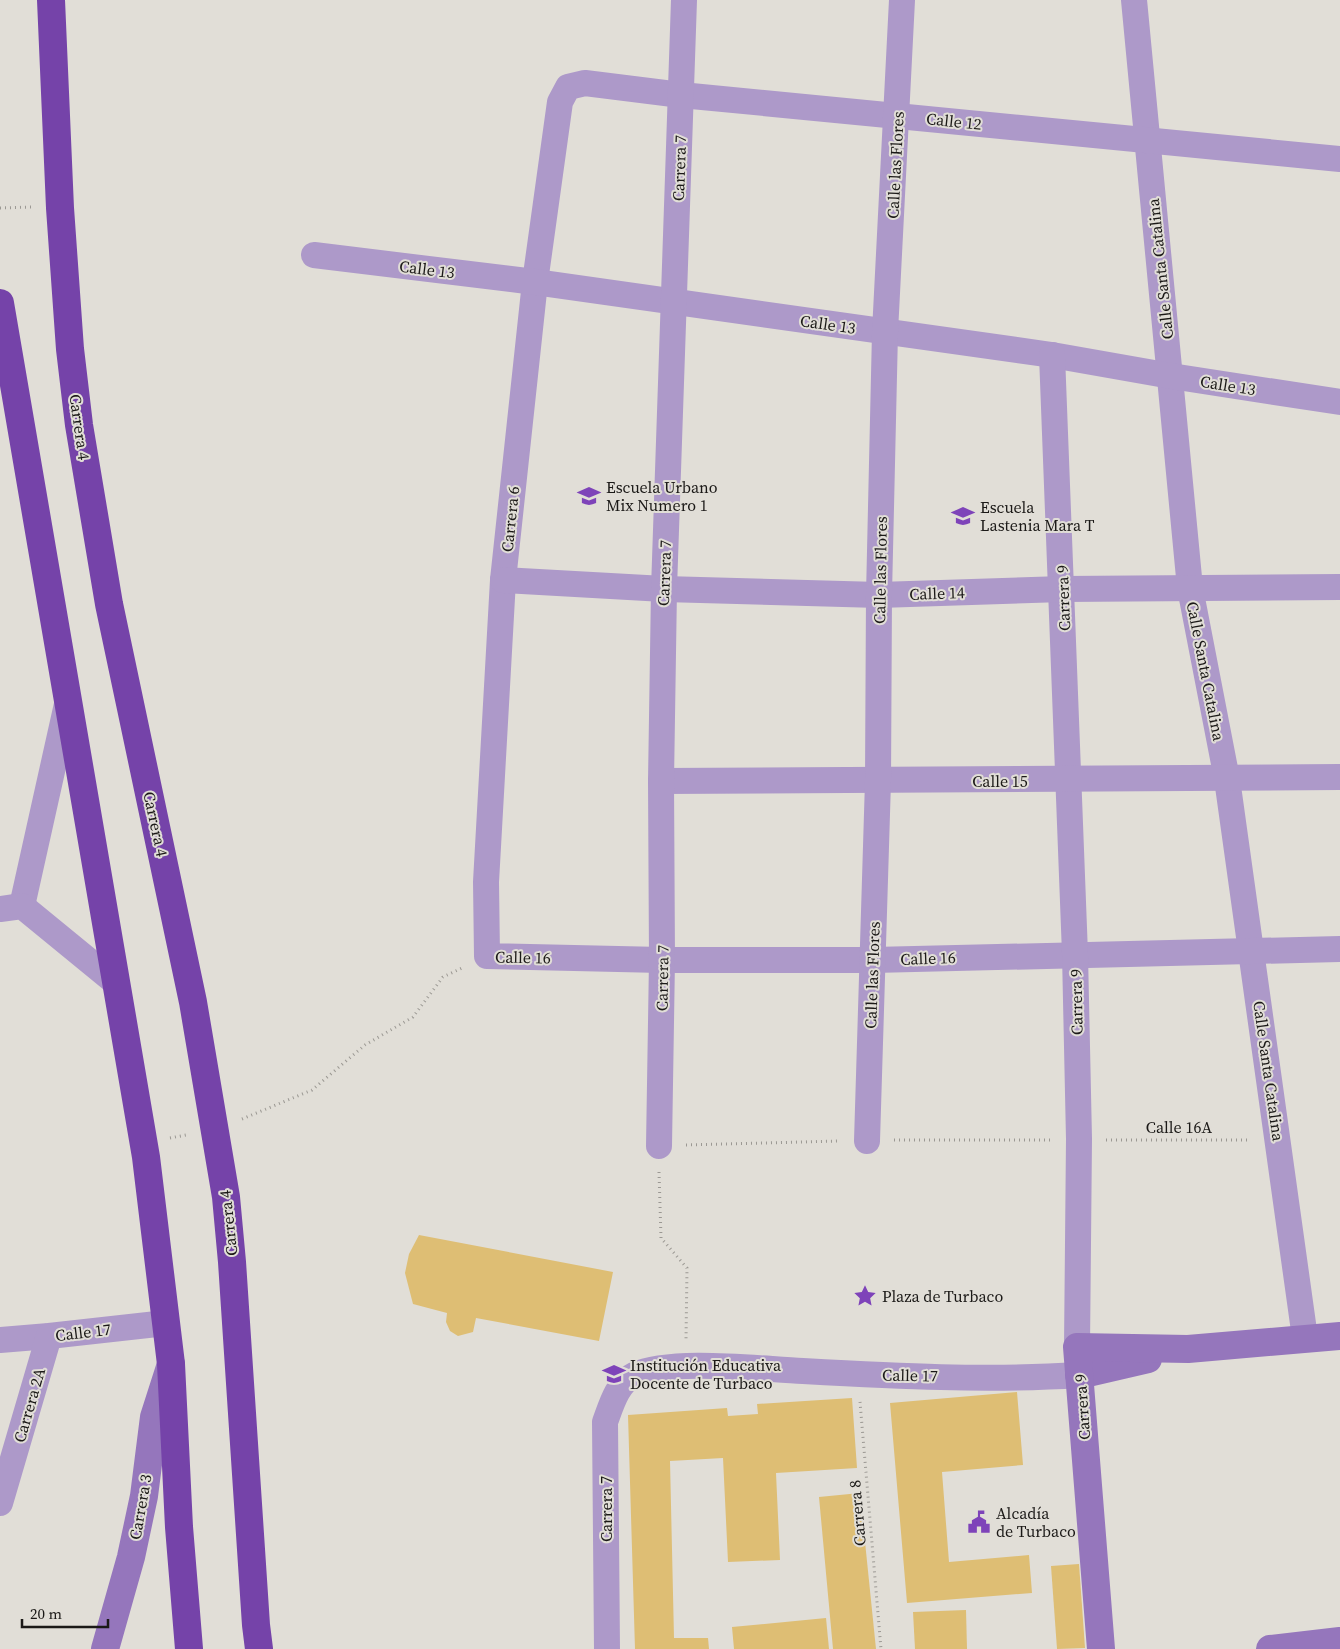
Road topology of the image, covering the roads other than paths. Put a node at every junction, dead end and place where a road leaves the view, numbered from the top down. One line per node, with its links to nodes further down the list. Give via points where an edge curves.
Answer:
1 (51, 0): 54 (highway, Carrera 4, via 60,208 79,425 109,604 189,982 226,1197)
2 (684, 0): 6 (street, Carrera 7)
3 (902, 0): 7 (street, Calle las Flores)
4 (1134, 0): 8 (street, Calle Santa Catalina)
5 (568, 87): 6 (street, Calle 12, via 584,83); 11 (street, Carrera 6, via 560,102)
6 (681, 95): 7 (street, Calle 12); 13 (street, Carrera 7)
7 (897, 116): 8 (street, Calle 12); 14 (street, Calle las Flores)
8 (1147, 140): 9 (street, Calle 12); 16 (street, Calle Santa Catalina)
9 (1340, 159)
10 (314, 255): 11 (street, Calle 13)
11 (535, 282): 13 (street, Calle 13); 18 (street, Carrera 6)
12 (0, 303): 24 (highway)
13 (675, 303): 14 (street, Calle 13); 22 (street, Carrera 7)
14 (885, 332): 15 (street, Calle 13); 23 (street, Calle las Flores)
15 (1052, 355): 16 (street, Calle 13); 21 (street, Carrera 9)
16 (1171, 376): 17 (street, Calle 13); 20 (street, Calle Santa Catalina)
17 (1340, 402)
18 (504, 580): 22 (street, Calle 14); 34 (street, Carrera 6, via 486,882)
19 (1340, 587): 20 (street, Calle 14)
20 (1190, 588): 21 (street, Calle 14); 26 (street, Calle Santa Catalina)
21 (1063, 589): 23 (street, Calle 14); 27 (street, Carrera 9)
22 (664, 590): 23 (street, Calle 14); 28 (street, Carrera 7)
23 (879, 595): 29 (street, Calle las Flores)
24 (67, 704): 30 (street); 37 (highway)
25 (1340, 777): 26 (street, Calle 15)
26 (1227, 779): 27 (street, Calle 15); 32 (street, Calle Santa Catalina)
27 (1070, 780): 29 (street, Calle 15); 33 (street, Carrera 9)
28 (661, 781): 29 (street, Calle 15); 35 (street, Carrera 7)
29 (878, 781): 36 (street, Calle las Flores)
30 (11, 908): 37 (street)
31 (1340, 949): 32 (street, Calle 16)
32 (1252, 950): 33 (street, Calle 16); 43 (street, Calle Santa Catalina)
33 (1075, 954): 36 (street, Calle 16); 45 (street, Carrera 9, via 1079,1140)
34 (487, 956): 35 (street, Calle 16)
35 (662, 960): 36 (street, Calle 16); 39 (street, Carrera 7)
36 (873, 960): 38 (street, Calle las Flores)
37 (116, 983): 40 (highway, via 146,1158)
38 (867, 1141)
39 (658, 1146)
40 (166, 1323): 41 (street, Calle 17); 47 (highway)
41 (49, 1336): 44 (street, Calle 17); 50 (street, Carrera 2A)
42 (1340, 1336): 43 (street, Calle 17)
43 (1305, 1338): 46 (street, Calle 17)
44 (0, 1340)
45 (1078, 1347): 46 (street, Calle 17); 48 (street, Carrera 9)
46 (1188, 1349): 48 (street, Calle 17)
47 (171, 1364): 52 (street, Carrera 3, via 154,1417 144,1496); 53 (highway)
48 (1079, 1375): 49 (street, Calle 17, via 1040,1378 858,1374 686,1366 654,1368); 56 (street, Carrera 9)
49 (631, 1376): 55 (street, Carrera 7, via 614,1396 605,1422)
50 (0, 1503)
51 (1340, 1641): 57 (street)
52 (105, 1649)
53 (189, 1649)
54 (260, 1649)
55 (607, 1649)
56 (1101, 1649)
57 (1270, 1649)

